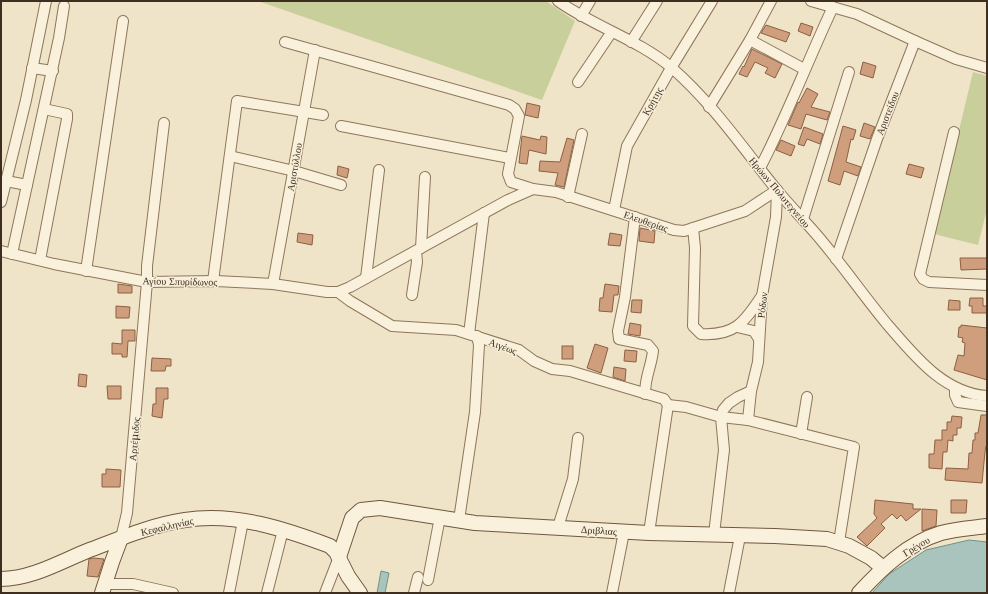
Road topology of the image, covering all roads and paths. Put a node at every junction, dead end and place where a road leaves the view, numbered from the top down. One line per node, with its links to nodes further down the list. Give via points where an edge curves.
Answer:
1 (46, 1): 18 (street)
2 (558, 1): 10 (street, Ηρώων Πολυτεχνείου)
3 (590, 1): 10 (street)
4 (657, 1): 16 (street)
5 (712, 1): 19 (street, Κρήτης)
6 (771, 1): 13 (street)
7 (811, 1): 9 (street)
8 (64, 6): 22 (street)
9 (833, 7): 14 (street, via 857,14); 21 (street)
10 (581, 16): 12 (street, Ηρώων Πολυτεχνείου)
11 (123, 21): 56 (street)
12 (611, 33): 16 (street, Ηρώων Πολυτεχνείου); 24 (street)
13 (750, 40): 21 (street); 25 (street)
14 (915, 41): 20 (street, via 956,59); 54 (street, Αριστείδου, via 877,139)
15 (285, 42): 17 (street)
16 (631, 42): 19 (street, Ηρώων Πολυτεχνείου, via 652,53)
17 (315, 50): 27 (street, Αριστύλλου); 34 (street, via 509,105 519,116)
18 (32, 68): 22 (street); 39 (street)
19 (671, 68): 25 (street, Ηρώων Πολυτεχνείου); 46 (street, Κρήτης, via 627,146)
20 (987, 68)
21 (804, 69): 35 (street)
22 (52, 71): 26 (street)
23 (849, 72): 49 (street)
24 (578, 82)
25 (709, 107): 35 (street, Ηρώων Πολυτεχνείου)
26 (44, 109): 40 (street); 55 (street, via 67,114 67,119)
27 (304, 113): 28 (street); 33 (street, via 237,101); 37 (street, Αριστύλλου)
28 (323, 115)
29 (164, 124): 59 (street, Αρτέμιδος)
30 (341, 126): 34 (street)
31 (954, 132): 61 (street, via 920,274 929,282)
32 (582, 134): 44 (street)
33 (230, 156): 37 (street); 58 (street)
34 (510, 158): 42 (street, Ελευθερίας, via 508,174 511,182)
35 (760, 168): 43 (street, Ηρώων Πολυτεχνείου)
36 (379, 170): 57 (street)
37 (294, 171): 41 (street); 60 (street, Αριστύλλου)
38 (425, 177): 51 (street)
39 (6, 181): 40 (street); 45 (street)
40 (27, 185): 53 (street)
41 (341, 185)
42 (533, 189): 44 (street, Ελευθερίας); 47 (street)
43 (777, 190): 49 (street, Ηρώων Πολυτεχνείου); 50 (street, Ελευθερίας, via 745,210); 64 (street, Ρόδων, via 776,217)
44 (568, 196): 46 (street, Ελευθερίας)
45 (1, 202)
46 (614, 210): 48 (street, Ελευθερίας)
47 (484, 213): 51 (street); 66 (street)
48 (635, 217): 50 (street, Ελευθερίας, via 674,230 684,231); 70 (street, via 618,331 619,339 648,344 653,351 645,378)
49 (803, 219): 54 (street, Ηρώων Πολυτεχνείου)
50 (693, 228): 65 (street, via 693,326 702,334 713,335 723,334)
51 (418, 250): 57 (street); 63 (street)
52 (1, 251): 53 (street, Αγίου Σπυρίδωνος)
53 (12, 254): 55 (street, Αγίου Σπυρίδωνος)
54 (836, 259): 68 (street, Ηρώων Πολυτεχνείου, via 912,353)
55 (40, 260): 56 (street, Αγίου Σπυρίδωνος)
56 (86, 271): 59 (street, Αγίου Σπυρίδωνος)
57 (366, 278): 62 (street)
58 (213, 281): 59 (street, Αγίου Σπυρίδωνος); 60 (street, Αγίου Σπυρίδωνος)
59 (147, 282): 89 (street, Αρτέμιδος, via 127,513)
60 (273, 284): 62 (street, Αγίου Σπυρίδωνος)
61 (987, 285)
62 (338, 292): 66 (street, Αιγέως, via 392,326 450,329)
63 (412, 295)
64 (762, 296): 65 (street); 67 (street, Ρόδων)
65 (737, 327): 67 (street, via 754,331)
66 (473, 335): 70 (street, Αιγέως, via 519,350 534,361 552,369 570,371); 80 (street, via 479,351 474,412)
67 (759, 340): 69 (street, Ρόδων, via 758,362)
68 (955, 388): 71 (street, Ηρώων Πολυτεχνείου, via 962,392); 74 (street, via 958,402)
69 (751, 391): 75 (street, via 729,403); 76 (street, Ρόδων)
70 (645, 394): 73 (street, Αιγέως, via 664,399)
71 (987, 396)
72 (807, 397): 77 (street)
73 (668, 405): 75 (street, via 686,407); 86 (street)
74 (987, 406)
75 (721, 417): 76 (street); 87 (street, via 724,450)
76 (748, 420): 77 (street)
77 (801, 434): 90 (street, via 854,447)
78 (578, 438): 83 (street, via 573,479)
79 (440, 517): 80 (street, Δριβλιας); 91 (street, Δριβλιας, via 380,508 361,510 352,518); 100 (street, via 423,578)
80 (459, 520): 83 (street, Δριβλιας)
81 (243, 521): 84 (street, Κεφαλληνίας); 89 (street, Κεφαλληνίας, via 215,518 185,520 156,526); 96 (street)
82 (987, 526): 92 (street, Γρέγου, via 937,534 914,546)
83 (558, 527): 85 (street, Δριβλιας)
84 (283, 530): 91 (street, Κεφαλληνίας, via 330,546); 97 (street)
85 (624, 532): 86 (street, Δριβλιας); 101 (street)
86 (648, 533): 87 (street, Δριβλιας)
87 (714, 534): 88 (street, Δριβλιας)
88 (740, 536): 90 (street, Δριβλιας, via 812,538); 102 (street)
89 (121, 538): 93 (street, Κεφαλληνίας, via 30,574); 94 (street, Αρτέμιδος)
90 (839, 542): 92 (street, Δριβλιας, via 872,558)
91 (339, 557): 98 (street); 99 (street, Κεφαλληνίας)
92 (883, 568): 103 (street, Γρέγου)
93 (1, 579)
94 (104, 588): 95 (street, via 133,584)
95 (173, 593)
96 (229, 593)
97 (266, 593)
98 (325, 593)
99 (360, 593)
100 (414, 593)
101 (612, 593)
102 (729, 593)
103 (859, 593)

